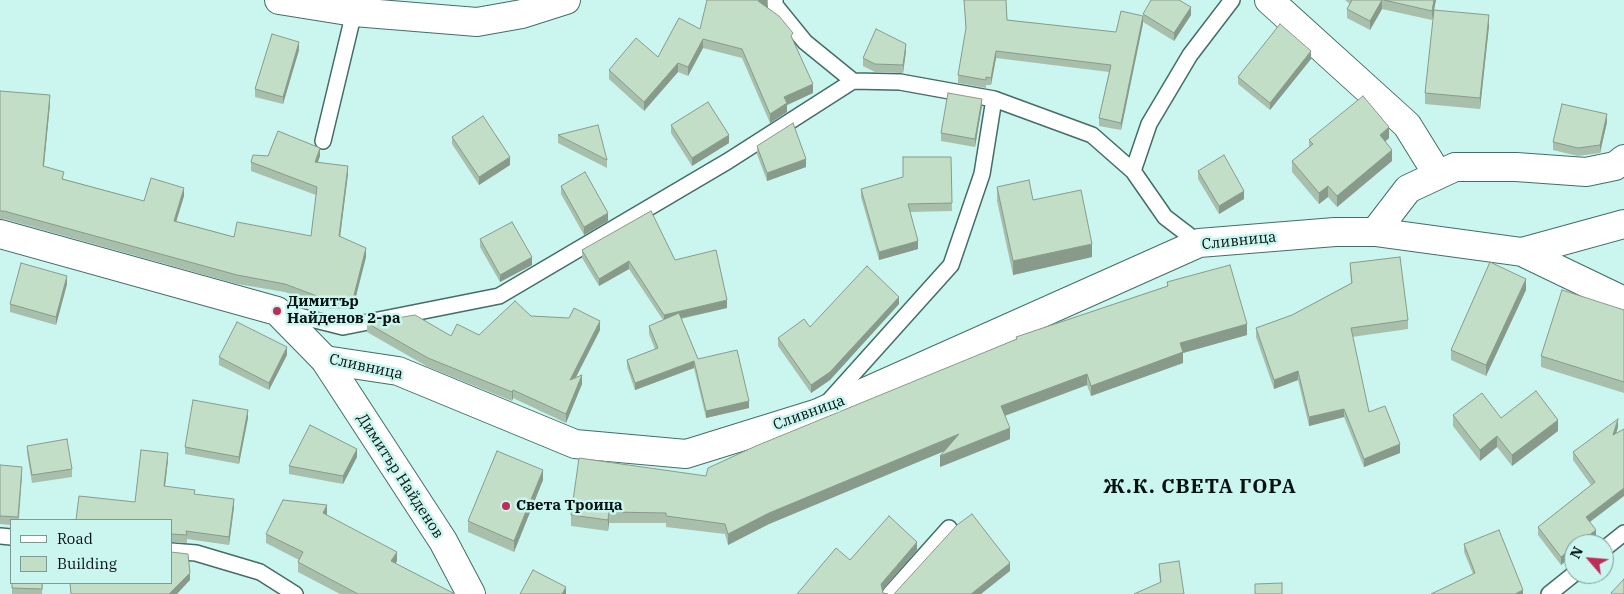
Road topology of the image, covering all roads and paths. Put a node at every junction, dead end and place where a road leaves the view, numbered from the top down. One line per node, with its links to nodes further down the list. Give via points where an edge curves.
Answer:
1 (279, 0): 6 (street)
2 (566, 0): 6 (street, via 522,14 477,22)
3 (775, 0): 7 (lane, via 775,5 805,42)
4 (1232, 0): 11 (lane, via 1190,56 1149,124)
5 (1269, 0): 12 (street, via 1407,125)
6 (354, 12): 9 (lane)
7 (853, 81): 8 (lane, via 900,82); 19 (lane, via 728,161 499,296 343,327)
8 (994, 99): 11 (lane, via 1092,135); 21 (lane, via 982,174 951,265)
9 (323, 142)
10 (1624, 159): 12 (street, via 1615,166 1586,172 1516,166 1455,167)
11 (1133, 171): 16 (lane, via 1165,217)
12 (1438, 175): 14 (street, via 1408,189)
13 (1624, 224): 17 (street)
14 (1374, 232): 16 (street, Сливница); 17 (street, Сливница)
15 (0, 234): 19 (street)
16 (1199, 243): 21 (street, Сливница)
17 (1522, 252): 18 (street, Сливница)
18 (1624, 301)
19 (277, 311): 20 (street, Сливница)
20 (325, 360): 21 (street, Сливница, via 398,371 575,444 686,454); 28 (street, Димитър Найденов, via 443,541)
21 (818, 413)
22 (949, 528): 29 (lane)
23 (1624, 533): 24 (lane)
24 (1614, 541)
25 (172, 551): 27 (lane, via 196,553 260,572)
26 (1564, 582): 30 (lane)
27 (295, 594)
28 (471, 594)
29 (890, 594)
30 (1549, 594)

